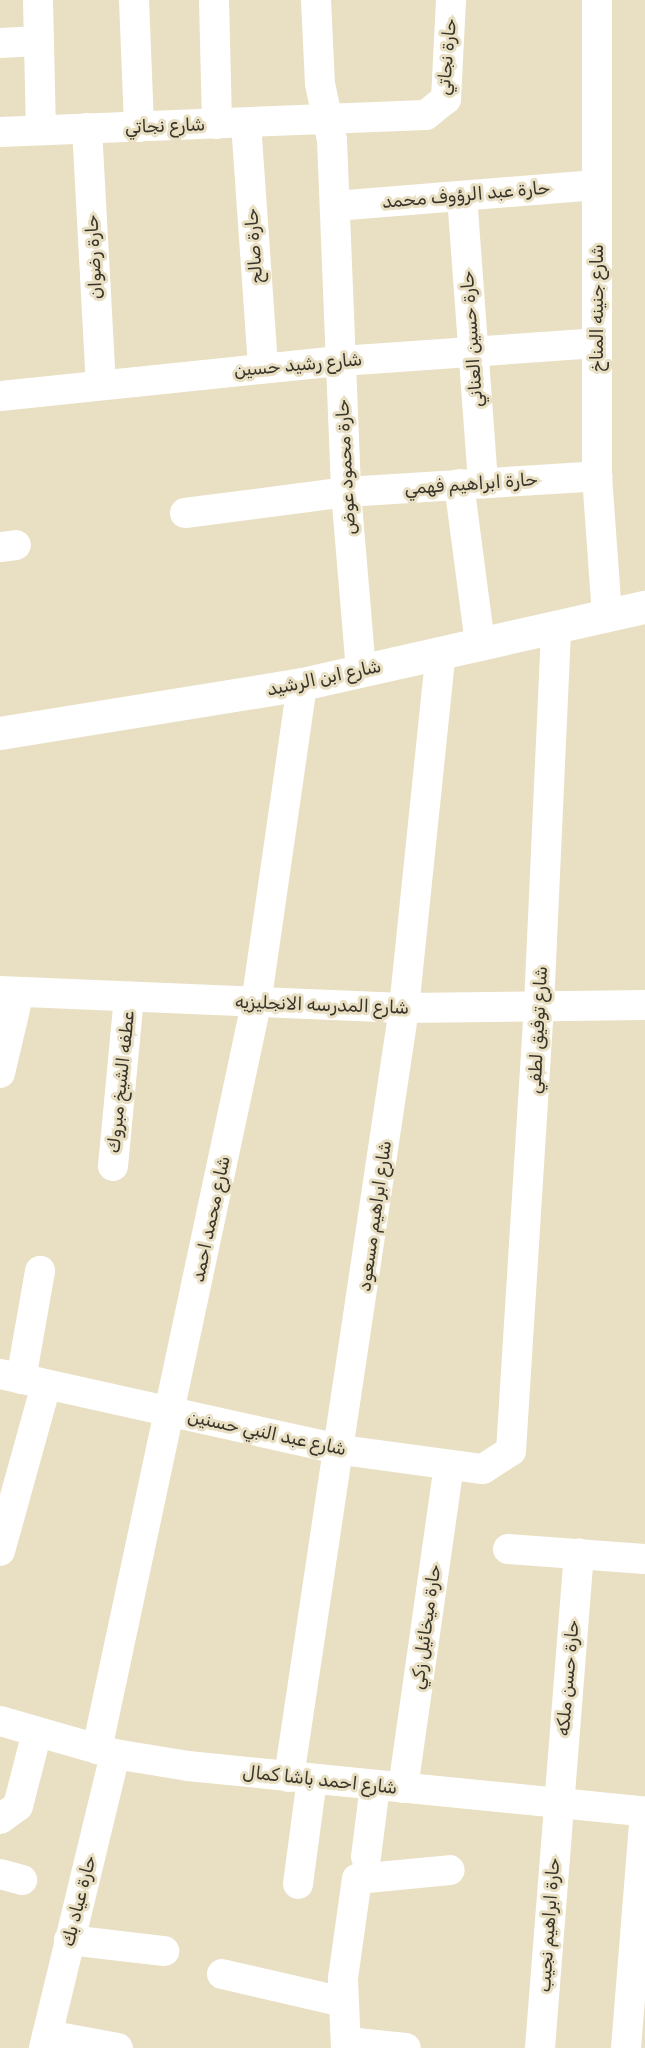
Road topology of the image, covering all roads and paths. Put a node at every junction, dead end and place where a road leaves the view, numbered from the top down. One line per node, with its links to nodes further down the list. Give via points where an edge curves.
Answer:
1 (38, 0): 7 (street)
2 (134, 0): 12 (street)
3 (214, 0): 11 (street)
4 (316, 0): 9 (street, حارة محمود عوض, via 320,84)
5 (452, 0): 9 (street, حارة نجاتي, via 446,99 439,109 426,115)
6 (597, 0): 16 (street, شارع جنينه المناخ)
7 (39, 41): 8 (street); 14 (street)
8 (0, 43)
9 (329, 119): 10 (street, شارع نجاتي); 18 (street, حارة محمود عوض)
10 (246, 123): 11 (street, شارع نجاتي); 22 (street, حارة صالح)
11 (216, 124): 12 (street, شارع نجاتي)
12 (139, 127): 13 (street, شارع نجاتي)
13 (87, 129): 14 (street, شارع نجاتي); 23 (street, حارة رضوان)
14 (41, 130): 15 (street, شارع نجاتي)
15 (0, 132)
16 (596, 184): 17 (street, حارة عبد الرؤوف محمد); 19 (street, شارع جنينه المناخ)
17 (462, 196): 18 (street, حارة عبد الرؤوف محمد); 20 (street, حارة حسين العناني)
18 (335, 206): 21 (street, حارة محمود عوض)
19 (596, 343): 20 (street, شارع رشيد حسين); 25 (street, شارع جنينه المناخ)
20 (473, 351): 21 (street, شارع رشيد حسين); 26 (street, حارة حسين العناني)
21 (341, 361): 22 (street, شارع رشيد حسين); 27 (street, حارة محمود عوض)
22 (263, 368): 23 (street, شارع رشيد حسين)
23 (101, 385): 24 (street, شارع رشيد حسين)
24 (0, 396)
25 (597, 476): 26 (street, حارة ابراهيم فهمي); 30 (street, شارع جنينه المناخ)
26 (471, 484): 27 (street, حارة ابراهيم فهمي); 32 (street, حارة حسين العناني)
27 (346, 492): 28 (street, حارة ابراهيم فهمي); 34 (street, حارة محمود عوض)
28 (185, 513)
29 (645, 608): 30 (street, شارع ابن الرشيد)
30 (607, 615): 31 (street, شارع ابن الرشيد)
31 (556, 627): 32 (street, شارع ابن الرشيد); 41 (street, شارع توفيق لطفي)
32 (480, 643): 33 (street, شارع ابن الرشيد)
33 (441, 652): 34 (street, شارع ابن الرشيد); 42 (street, شارع ابراهيم مسعود)
34 (361, 671): 35 (street, شارع ابن الرشيد)
35 (302, 684): 36 (street, شارع ابن الرشيد); 39 (street, شارع محمد احمد)
36 (0, 734)
37 (9, 991): 38 (street, شارع المدرسه الانجليزيه); 43 (street)
38 (129, 998): 39 (street, شارع المدرسه الانجليزيه); 44 (street, عطفه الشيخ مبروك)
39 (256, 1004): 42 (street, شارع المدرسه الانجليزيه); 47 (street, شارع محمد احمد)
40 (645, 1005): 41 (street, شارع المدرسه الانجليزيه)
41 (539, 1006): 42 (street, شارع المدرسه الانجليزيه); 48 (street, شارع توفيق لطفي)
42 (404, 1008): 49 (street, شارع ابراهيم مسعود)
43 (0, 1074)
44 (113, 1166)
45 (40, 1271): 46 (street)
46 (22, 1379): 47 (street, شارع عبد النبي حسنين); 52 (street)
47 (171, 1414): 49 (street, شارع عبد النبي حسنين); 57 (street, شارع محمد احمد)
48 (516, 1432): 50 (street, شارع عبد النبي حسنين, via 499,1464 483,1469)
49 (342, 1450): 50 (street, شارع عبد النبي حسنين); 58 (street, شارع ابراهيم مسعود)
50 (449, 1466): 59 (street, حارة ميخائيل زكي)
51 (508, 1549): 53 (street)
52 (0, 1551)
53 (579, 1554): 54 (street); 60 (street, حارة حسن ملكه)
54 (645, 1559)
55 (0, 1721): 56 (street, شارع احمد باشا كمال)
56 (37, 1732): 57 (street, شارع احمد باشا كمال); 62 (street, via 18,1806)
57 (106, 1752): 58 (street, شارع احمد باشا كمال); 66 (street, حارة عياد بك)
58 (301, 1778): 59 (street, شارع احمد باشا كمال); 65 (street, شارع ابراهيم مسعود)
59 (389, 1787): 60 (street, شارع احمد باشا كمال); 63 (street, حارة ميخائيل زكي)
60 (558, 1802): 61 (street, شارع احمد باشا كمال); 74 (street, حارة ابراهيم نجيب)
61 (645, 1812): 75 (street)
62 (0, 1820)
63 (366, 1857)
64 (450, 1870): 69 (street, via 357,1879)
65 (298, 1884)
66 (69, 1940): 67 (street); 70 (street, حارة عياد بك)
67 (164, 1951)
68 (222, 1974): 69 (street)
69 (343, 2002): 71 (street)
70 (45, 2041): 72 (street)
71 (347, 2046): 73 (street)
72 (118, 2048)
73 (406, 2048)
74 (540, 2048)
75 (626, 2048)

